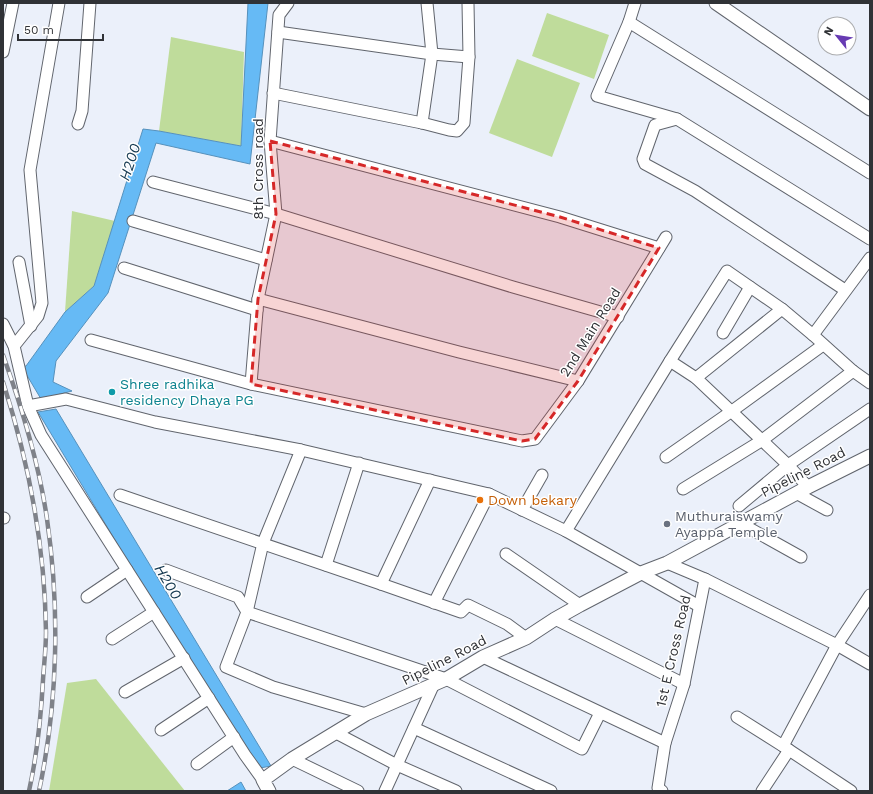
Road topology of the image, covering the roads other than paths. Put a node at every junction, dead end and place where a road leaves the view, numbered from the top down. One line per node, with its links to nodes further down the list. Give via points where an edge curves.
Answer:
1 (12, 3): 9 (street); 12 (street)
2 (59, 3): 39 (street, via 30,170 42,303 38,316)
3 (90, 3): 19 (street, via 82,111)
4 (288, 3): 11 (street, 8th Cross road, via 279,15)
5 (427, 3): 13 (street)
6 (468, 3): 14 (street)
7 (635, 3): 10 (street)
8 (716, 3): 16 (street)
9 (3, 4)
10 (629, 22): 17 (street, via 597,96); 21 (street)
11 (278, 32): 13 (street); 15 (street, 8th Cross road)
12 (3, 52)
13 (432, 54): 14 (street); 18 (street)
14 (469, 57): 18 (street, via 464,123 457,130 449,130)
15 (273, 93): 18 (street); 20 (street, 8th Cross road)
16 (870, 109)
17 (677, 119): 26 (street); 33 (street, via 655,125 643,160 645,164 695,192)
18 (422, 123)
19 (78, 124)
20 (270, 141): 23 (street, 8th Cross road); 27 (street, via 560,217)
21 (870, 173)
22 (152, 182): 23 (street)
23 (276, 214): 29 (street, 8th Cross road); 37 (street)
24 (133, 221): 29 (street)
25 (666, 237): 27 (street, 2nd Main Road)
26 (870, 239)
27 (659, 248): 37 (street, 2nd Main Road)
28 (870, 258): 33 (street)
29 (266, 260): 34 (street, 8th Cross road)
30 (18, 262): 39 (street)
31 (124, 268): 36 (street)
32 (750, 287): 35 (street); 40 (street); 45 (street, via 727,271)
33 (845, 290): 41 (street)
34 (258, 299): 36 (street, 8th Cross road); 48 (street)
35 (782, 309): 41 (street); 47 (street)
36 (257, 310): 50 (street, 8th Cross road)
37 (618, 317): 48 (street, 2nd Main Road)
38 (3, 324): 44 (street)
39 (31, 326): 44 (street)
40 (722, 333)
41 (813, 335): 43 (street)
42 (91, 340): 50 (street)
43 (823, 345): 46 (street); 53 (street)
44 (14, 346): 51 (street)
45 (670, 361): 47 (street); 71 (street)
46 (853, 371): 49 (street); 54 (street)
47 (696, 378): 53 (street)
48 (578, 381): 50 (street, 2nd Main Road, via 535,439 522,441)
49 (870, 383)
50 (251, 384)
51 (28, 406): 55 (street, via 66,399 155,422); 77 (street, via 41,435)
52 (870, 410): 59 (street)
53 (732, 411): 54 (street); 57 (street)
54 (761, 441): 59 (street); 63 (street)
55 (301, 450): 58 (street); 72 (street)
56 (870, 456): 62 (street, Pipeline Road)
57 (666, 457)
58 (359, 463): 61 (street); 76 (street)
59 (788, 465): 62 (street); 67 (street)
60 (542, 474): 68 (street)
61 (430, 480): 65 (street); 81 (street)
62 (808, 487): 64 (street, Pipeline Road)
63 (683, 488)
64 (796, 493): 69 (street); 70 (street, Pipeline Road)
65 (488, 494): 68 (street); 84 (street)
66 (120, 495): 72 (street)
67 (739, 506)
68 (522, 510): 71 (street)
69 (827, 510)
70 (740, 523): 74 (street); 75 (street, Pipeline Road)
71 (566, 531): 79 (street)
72 (263, 544): 76 (street); 88 (street)
73 (506, 554): 85 (street)
74 (800, 557)
75 (667, 563): 79 (street, Pipeline Road); 80 (street, 1st E Cross Road)
76 (326, 565): 81 (street)
77 (128, 570): 83 (street); 87 (street)
78 (166, 570): 88 (street, via 238,597)
79 (641, 573): 85 (street, Pipeline Road); 86 (street)
80 (705, 579): 86 (street, 1st E Cross Road); 92 (street)
81 (381, 584): 84 (street)
82 (870, 595): 92 (street)
83 (87, 597)
84 (434, 603): 90 (street, via 461,612 468,605 507,624)
85 (580, 605): 89 (street, Pipeline Road)
86 (699, 606): 97 (street, 1st E Cross Road)
87 (154, 612): 91 (street); 94 (street)
88 (247, 612): 96 (street); 102 (street, via 226,667 273,687)
89 (555, 619): 90 (street, Pipeline Road); 97 (street)
90 (526, 638): 93 (street, Pipeline Road)
91 (112, 639)
92 (838, 645): 95 (street); 109 (street)
93 (483, 657): 96 (street, Pipeline Road); 101 (street)
94 (184, 658): 99 (street); 100 (street)
95 (870, 664)
96 (446, 679): 98 (street, Pipeline Road); 101 (street, via 582,749)
97 (684, 684): 108 (street, 1st E Cross Road)
98 (433, 686): 102 (street, Pipeline Road); 104 (street)
99 (125, 692)
100 (209, 698): 105 (street); 107 (street)
101 (600, 713): 108 (street)
102 (366, 714): 106 (street, Pipeline Road)
103 (737, 717): 109 (street)
104 (414, 728): 112 (street); 117 (street)
105 (161, 730)
106 (336, 733): 110 (street, Pipeline Road); 112 (street)
107 (234, 738): 111 (street); 113 (street)
108 (665, 743): 118 (street, 1st E Cross Road, via 658,788)
109 (786, 748): 119 (street); 120 (street)
110 (292, 759): 113 (street, Pipeline Road); 114 (street)
111 (197, 764)
112 (397, 766): 115 (street); 116 (street)
113 (266, 785)
114 (358, 791)
115 (385, 791)
116 (456, 791)
117 (551, 791)
118 (662, 791)
119 (762, 791)
120 (850, 791)

